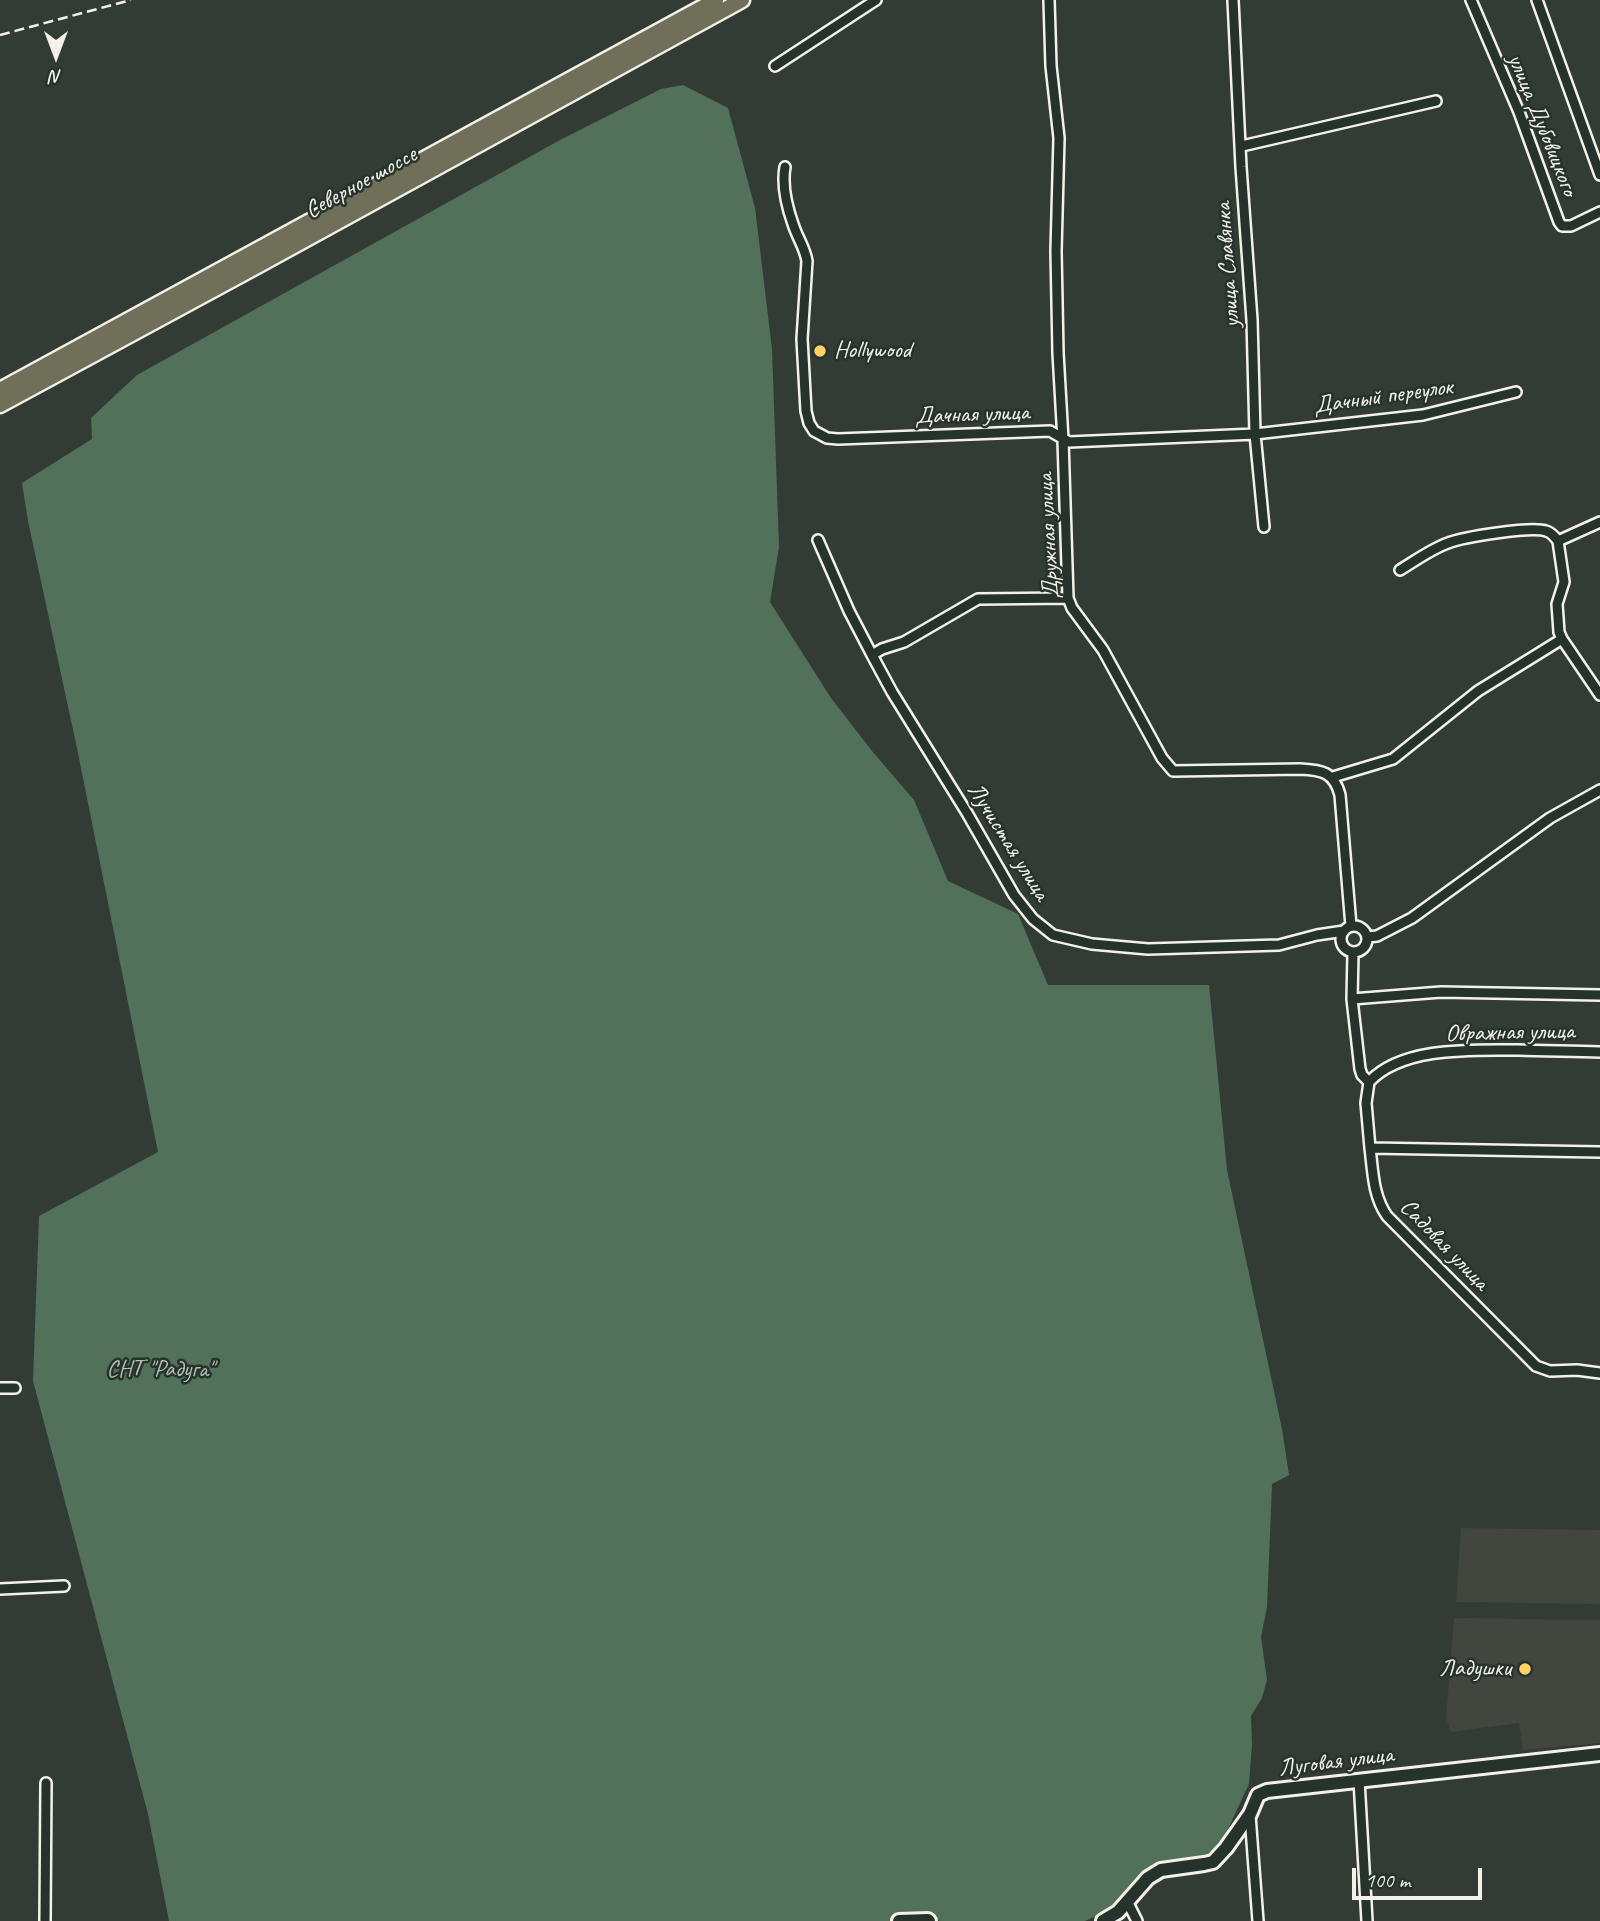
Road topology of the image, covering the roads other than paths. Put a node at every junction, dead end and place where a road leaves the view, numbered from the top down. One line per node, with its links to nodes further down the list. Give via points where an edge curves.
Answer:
1 (716, 0): 15 (main road, Северное шоссе)
2 (742, 0): 17 (main road, Северное шоссе)
3 (876, 0): 9 (street)
4 (1049, 0): 19 (street, Дружная улица, via 1059,138 1056,251)
5 (1245, 0): 8 (street)
6 (1471, 0): 14 (street, улица Дубовицкого, via 1559,222 1571,226)
7 (1536, 0): 13 (street)
8 (1234, 1): 11 (street, улица Славянка)
9 (775, 66)
10 (1436, 101): 11 (street)
11 (1242, 146): 18 (street, улица Славянка)
12 (785, 167): 19 (street, Дачная улица, via 792,223 807,261 802,339 806,411 814,431 838,439 1049,431)
13 (1600, 176)
14 (1600, 212)
15 (0, 390)
16 (1516, 392): 18 (street, Дачный переулок, via 1423,415)
17 (0, 405)
18 (1255, 434): 19 (street, Дачная улица); 21 (street, улица Славянка)
19 (1063, 440): 25 (street, Дружная улица)
20 (1600, 522): 23 (street)
21 (1264, 527)
22 (818, 540): 27 (street, Лучистая улица)
23 (1558, 541): 24 (street, via 1549,531 1539,529 1481,535 1446,544); 26 (street, via 1564,582 1557,604)
24 (1400, 570)
25 (1068, 598): 27 (street, via 978,599); 29 (street, Дружная улица, via 1103,650 1161,758 1173,771 1300,769)
26 (1562, 639): 28 (street); 29 (street, via 1478,691 1393,759)
27 (873, 655): 31 (street, Лучистая улица, via 1014,895 1053,935 1092,944 1148,948 1279,945)
28 (1600, 695)
29 (1333, 777): 31 (street, via 1340,795)
30 (1600, 790): 32 (street, via 1550,818 1412,918)
31 (1347, 929): 32 (street, via 1362,928); 33 (street, via 1341,943)
32 (1368, 937): 33 (street, via 1366,946)
33 (1353, 953): 35 (street)
34 (1600, 995): 35 (street, via 1441,992)
35 (1352, 999): 37 (street, via 1360,1069)
36 (1600, 1052): 37 (street, Овражная улица, via 1462,1049 1402,1062)
37 (1369, 1082): 38 (street)
38 (1370, 1148): 39 (street); 40 (street, Садовая улица, via 1377,1199 1387,1216 1536,1366)
39 (1600, 1152)
40 (1600, 1373)
41 (0, 1388): 42 (street)
42 (15, 1388)
43 (64, 1586): 44 (street)
44 (0, 1588)
45 (1600, 1754): 46 (street, Луговая улица)
46 (1359, 1780): 48 (street, Луговая улица, via 1267,1791 1258,1795); 56 (street)
47 (46, 1783): 50 (street)
48 (1250, 1814): 49 (street, Луговая улица, via 1213,1862 1161,1870); 55 (street)
49 (1127, 1901): 53 (street, Луговая улица); 54 (street)
50 (45, 1921)
51 (899, 1921): 52 (street)
52 (929, 1921)
53 (1103, 1921)
54 (1137, 1921)
55 (1258, 1921)
56 (1367, 1921)

